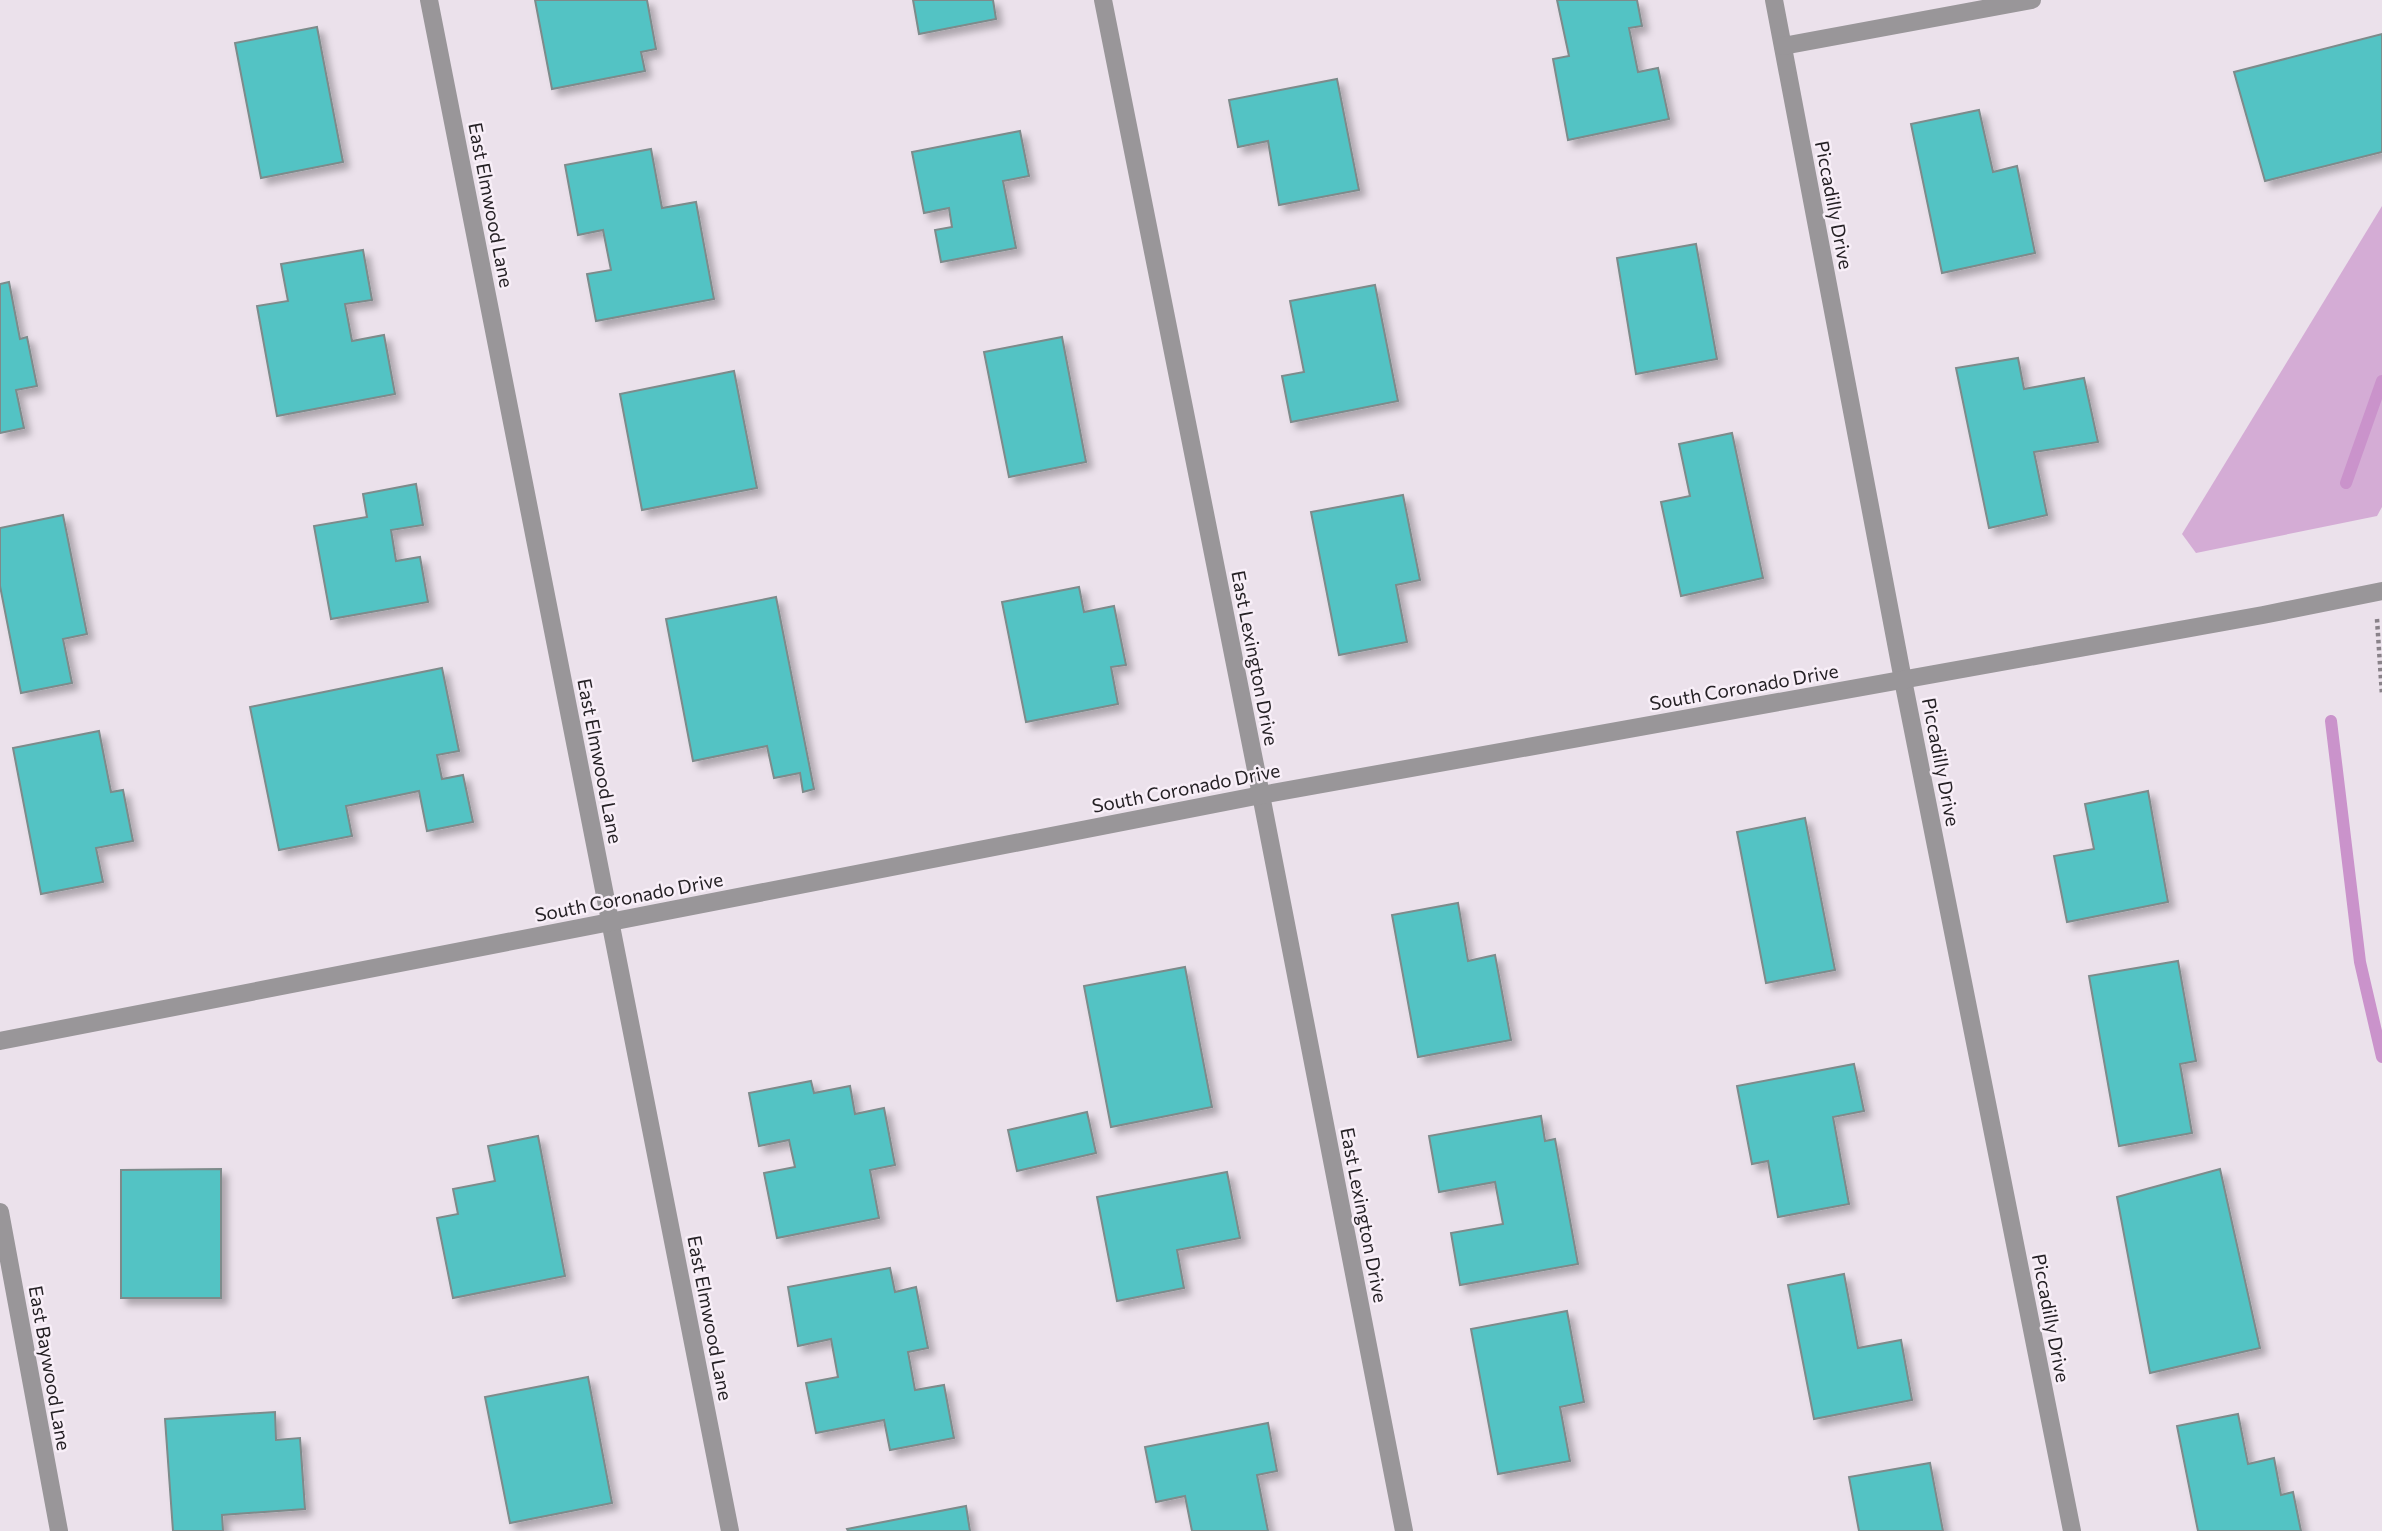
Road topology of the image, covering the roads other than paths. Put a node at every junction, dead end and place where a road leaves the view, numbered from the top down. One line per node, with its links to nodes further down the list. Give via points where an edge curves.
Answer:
1 (429, 0): 9 (street, East Elmwood Lane)
2 (1103, 0): 8 (street, East Lexington Drive)
3 (1773, 0): 5 (street, Piccadilly Drive)
4 (2032, 0): 5 (street)
5 (1783, 46): 7 (street, Piccadilly Drive)
6 (2378, 591): 7 (street, South Coronado Drive)
7 (1903, 680): 8 (street, South Coronado Drive); 15 (street, Piccadilly Drive)
8 (1261, 795): 9 (street, South Coronado Drive); 14 (street, East Lexington Drive)
9 (610, 922): 10 (street, South Coronado Drive); 13 (street, East Elmwood Lane)
10 (0, 1041)
11 (0, 1212): 12 (street, East Baywood Lane)
12 (59, 1531)
13 (730, 1531)
14 (1404, 1531)
15 (2072, 1531)

